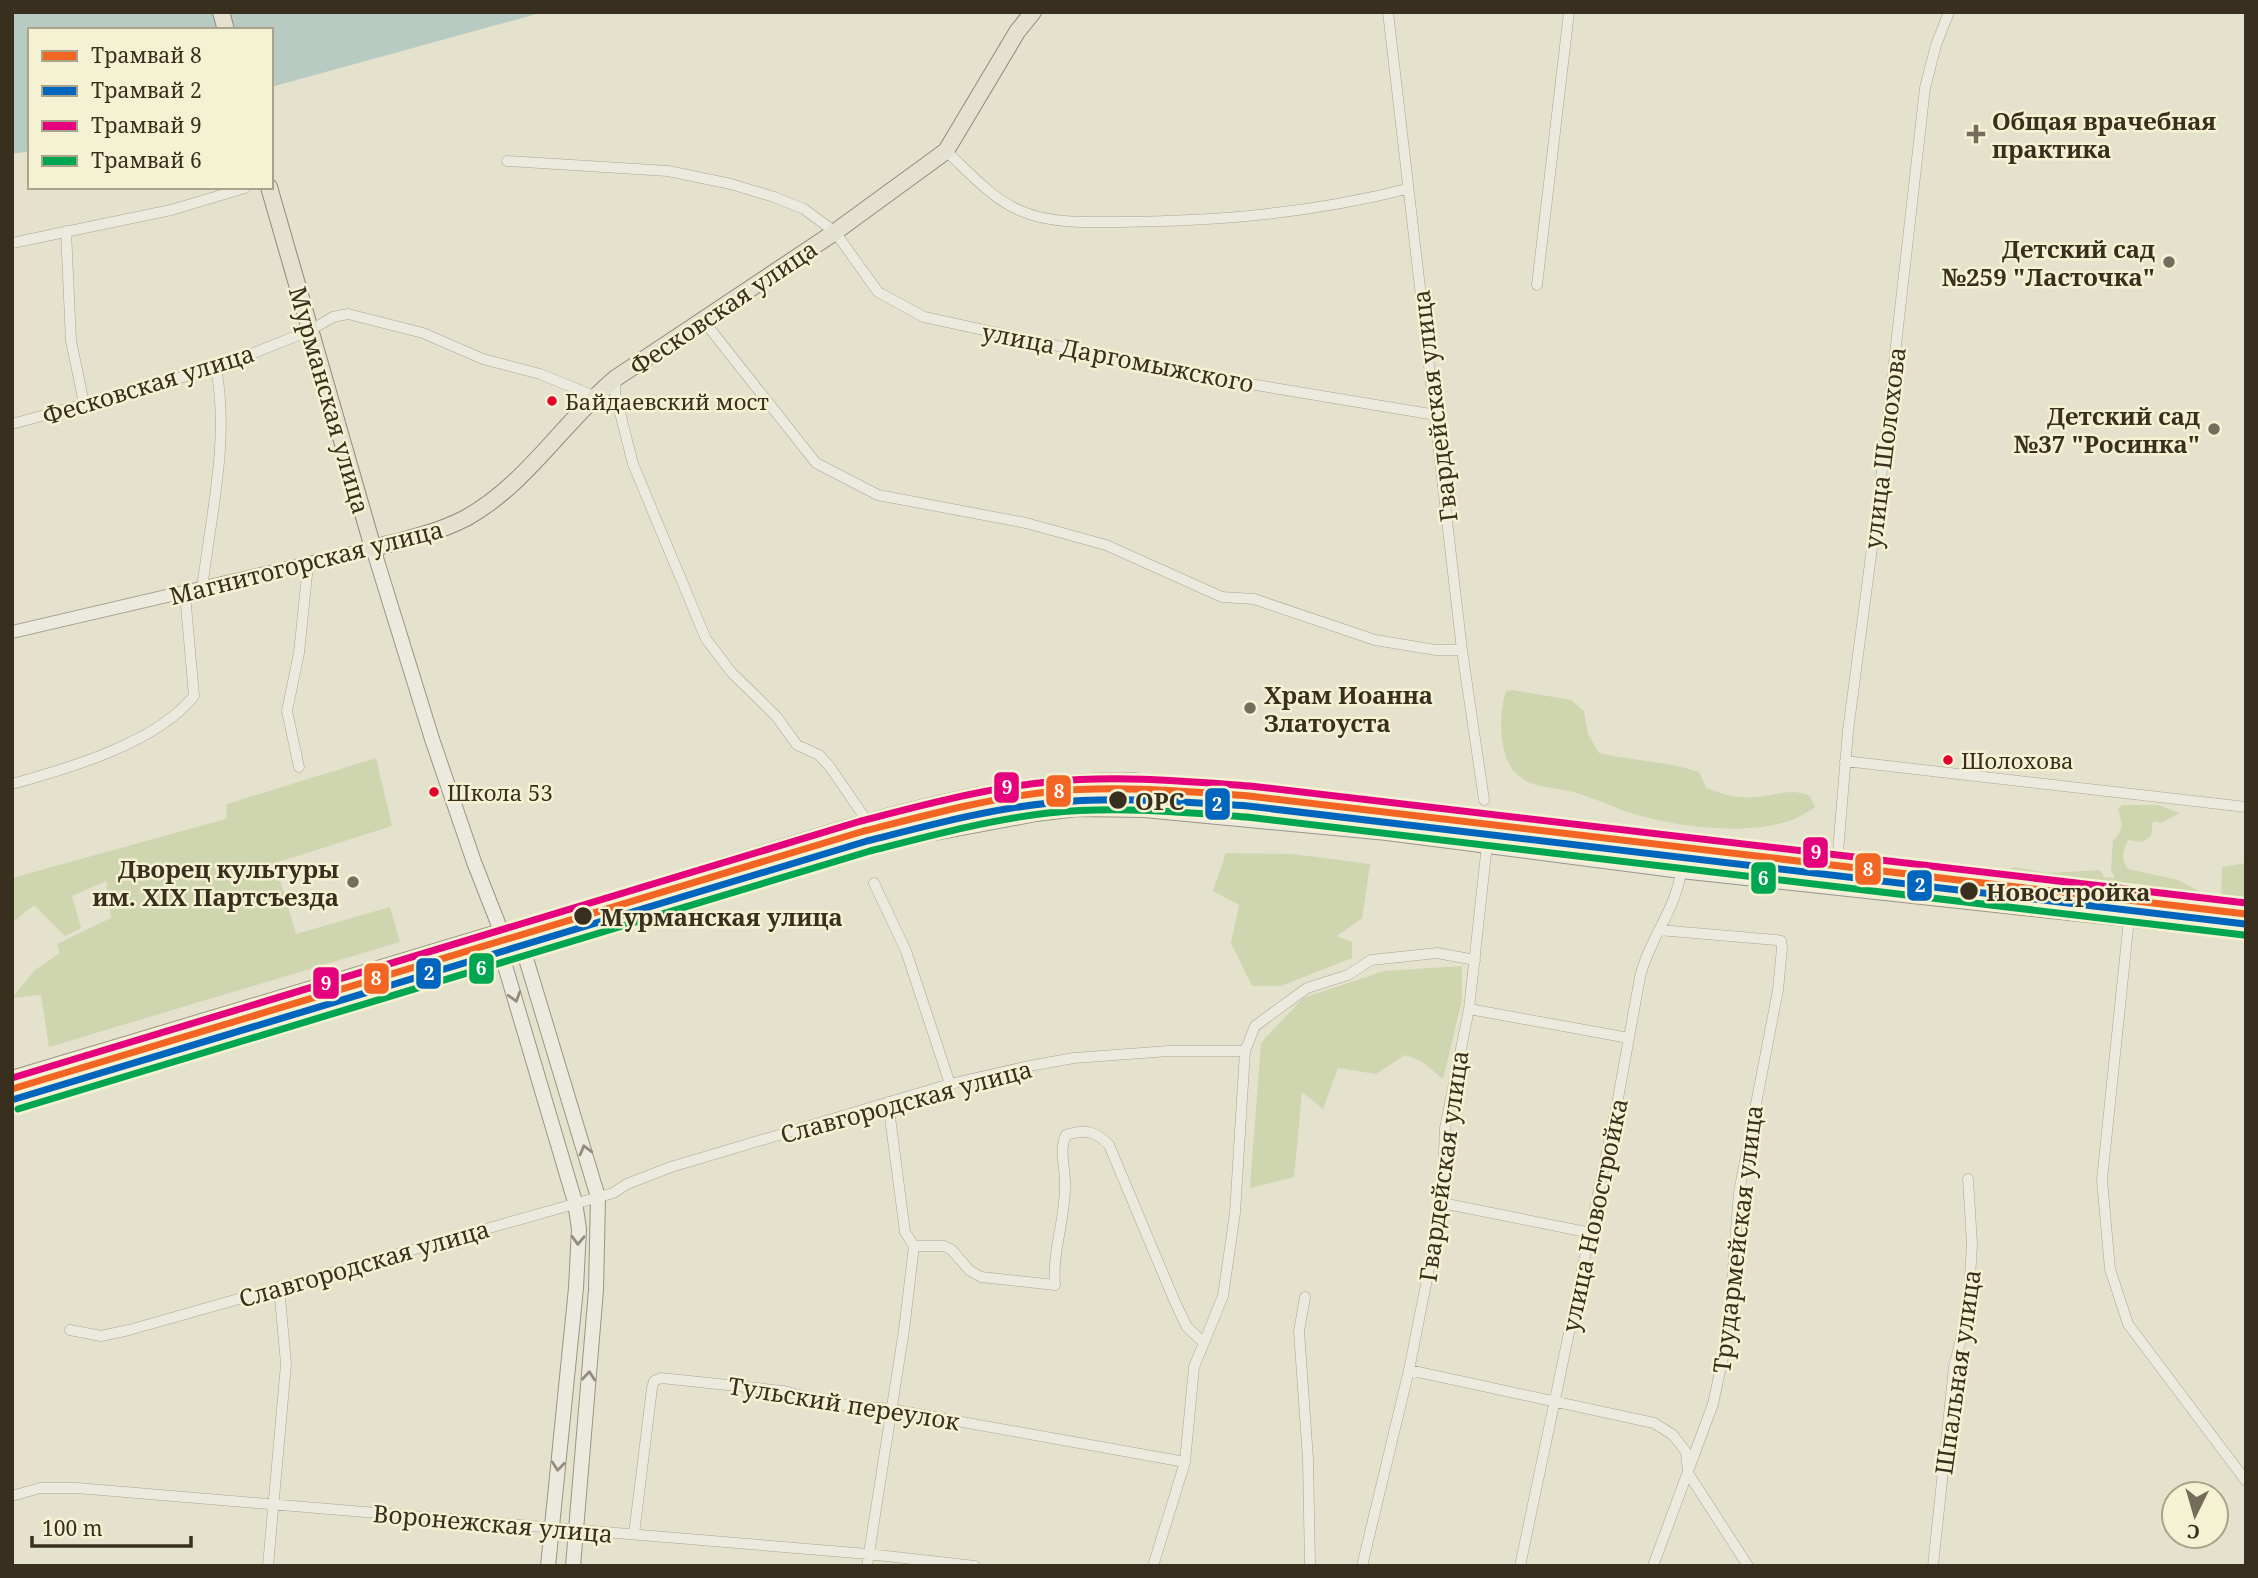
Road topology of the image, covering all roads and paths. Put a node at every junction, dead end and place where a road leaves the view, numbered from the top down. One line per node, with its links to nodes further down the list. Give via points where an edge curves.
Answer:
1 (1033, 12): 5 (main road, Фесковская улица)
2 (1388, 12): 9 (street, Гвардейская улица)
3 (1569, 12): 13 (street)
4 (1949, 12): 28 (street, улица Шолохова, via 1925,88)
5 (946, 151): 9 (street, via 994,195 1043,218 1141,222 1264,216); 11 (main road, Фесковская улица)
6 (507, 161): 11 (street, улица Даргомыжского, via 668,171 731,184 804,209)
7 (242, 189): 10 (street, via 171,211)
8 (270, 189): 15 (main road, Мурманская улица)
9 (1408, 189): 20 (street, Гвардейская улица)
10 (66, 231): 12 (street); 19 (street, via 71,341)
11 (835, 232): 14 (main road, Фесковская улица); 20 (street, улица Даргомыжского, via 878,292 924,317 1178,372)
12 (12, 243)
13 (1537, 285)
14 (702, 320): 17 (main road, Фесковская улица); 27 (street, via 816,463 878,495 1026,523 1107,545 1222,597 1254,599 1375,640)
15 (309, 331): 16 (street, Фесковская улица); 18 (street, Фесковская улица, via 333,317 363,317 423,333 483,359 540,374); 22 (main road, Мурманская улица)
16 (216, 368): 19 (street, Фесковская улица); 24 (street, via 220,456)
17 (616, 378): 18 (main road, Фесковская улица); 34 (street, via 615,393 633,464 706,639 797,745 830,767)
18 (594, 396): 22 (main road, Магнитогорская улица, via 525,470 479,510 433,533)
19 (84, 403): 21 (street, Фесковская улица)
20 (1436, 415): 27 (street, Гвардейская улица)
21 (12, 424)
22 (373, 548): 23 (street, Магнитогорская улица); 41 (main road, Мурманская улица, via 432,739)
23 (308, 565): 24 (street, Магнитогорская улица); 29 (street, via 299,653 287,711)
24 (202, 590): 25 (street, Магнитогорская улица)
25 (185, 594): 26 (street, Магнитогорская улица); 31 (street, via 194,696 179,715 118,747)
26 (12, 632)
27 (1462, 650): 32 (street, Гвардейская улица)
28 (1845, 761): 33 (street); 38 (street, улица Шолохова)
29 (299, 767)
30 (1136, 778): 34 (street, via 1011,786)
31 (12, 784)
32 (1484, 800)
33 (2246, 807)
34 (864, 818): 41 (street)
35 (1487, 845): 36 (main road); 43 (main road, via 1195,813 1113,809 1036,814 887,842); 45 (street, Гвардейская улица)
36 (1681, 871): 38 (main road); 40 (street, улица Новостройка, via 1678,894)
37 (874, 883): 50 (street, via 906,951)
38 (1835, 888): 39 (main road)
39 (2129, 919): 42 (main road); 68 (street, via 2102,1180 2110,1269 2128,1324)
40 (1659, 930): 47 (street, улица Новостройка, via 1645,957); 67 (street, Трудармейская улица, via 1776,940 1782,948 1739,1192 1728,1334 1713,1404)
41 (501, 931): 43 (main road, Мурманская улица); 44 (main road, Мурманская улица); 49 (main road)
42 (2246, 932)
43 (524, 952): 44 (main road); 54 (main road, one-way to 43)
44 (503, 959): 52 (main road); 55 (main road, Мурманская улица, one-way to 55)
45 (1475, 960): 46 (street, Гвардейская улица); 48 (street, via 1437,953 1371,960 1348,975 1307,988 1270,1012 1255,1026)
46 (1469, 1009): 47 (street); 56 (street, Гвардейская улица, via 1446,1128)
47 (1629, 1038): 57 (street, улица Новостройка)
48 (1245, 1051): 50 (street, Славгородская улица, via 1074,1058); 62 (street, via 1233,1236 1223,1296)
49 (12, 1078)
50 (950, 1084): 51 (street, Славгородская улица)
51 (888, 1102): 54 (street, Славгородская улица, via 671,1167); 58 (street, via 905,1232)
52 (12, 1104)
53 (1968, 1178): 86 (street, Шпальная улица, via 1972,1244 1968,1311 1954,1367)
54 (598, 1197): 55 (street, Славгородская улица); 72 (main road, one-way to 54, via 596,1290)
55 (575, 1202): 59 (street, Славгородская улица); 71 (main road, Мурманская улица, one-way to 71, via 579,1230 576,1288)
56 (1442, 1203): 57 (street); 63 (street, Гвардейская улица)
57 (1591, 1233): 64 (street, улица Новостройка)
58 (914, 1246): 62 (street, via 944,1246 981,1277 1055,1285 1054,1249 1065,1186 1062,1142 1066,1135 1086,1130 1110,1145 1175,1302 1187,1327); 65 (street)
59 (279, 1287): 61 (street, Славгородская улица, via 110,1334 84,1335); 70 (street, via 286,1364)
60 (1305, 1297): 81 (street, via 1299,1331)
61 (70, 1330)
62 (1203, 1342): 66 (street, via 1192,1377)
63 (1409, 1370): 64 (street); 82 (street, Гвардейская улица)
64 (1555, 1399): 67 (street, via 1654,1423 1686,1452); 83 (street, улица Новостройка)
65 (890, 1409): 66 (street, Тульский переулок); 73 (street, Тульский переулок, via 833,1404 784,1391 661,1378 654,1381); 74 (street)
66 (1185, 1462): 80 (street)
67 (1688, 1473): 84 (street, Трудармейская улица); 85 (street)
68 (2246, 1481)
69 (12, 1496): 70 (street, Воронежская улица, via 40,1488 77,1488)
70 (273, 1504): 71 (street, Воронежская улица); 75 (street)
71 (551, 1527): 72 (street, Воронежская улица); 76 (main road, Мурманская улица)
72 (576, 1529): 73 (street, Воронежская улица); 77 (main road)
73 (634, 1534): 74 (street, Воронежская улица)
74 (868, 1553): 78 (street); 79 (street, Воронежская улица)
75 (268, 1566)
76 (548, 1566)
77 (573, 1566)
78 (867, 1566)
79 (975, 1566)
80 (1153, 1566)
81 (1310, 1566)
82 (1362, 1566)
83 (1520, 1566)
84 (1653, 1566)
85 (1748, 1566)
86 (1933, 1566)

